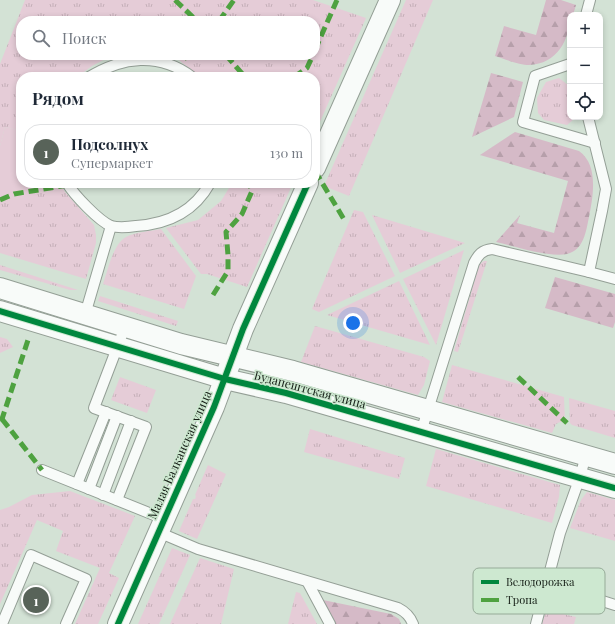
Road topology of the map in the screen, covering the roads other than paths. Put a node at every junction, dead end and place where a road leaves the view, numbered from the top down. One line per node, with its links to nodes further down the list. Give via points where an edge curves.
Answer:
1 (390, 0): 11 (street)
2 (590, 0): 3 (lane)
3 (587, 12)
4 (140, 60): 7 (lane, via 109,66)
5 (140, 60): 8 (lane, via 169,65)
6 (567, 65): 10 (lane, via 535,76 523,122)
7 (98, 72)
8 (186, 72)
9 (589, 120): 10 (lane)
10 (595, 143): 16 (lane, via 606,188)
11 (320, 157)
12 (71, 188): 15 (lane, via 93,212)
13 (206, 188): 15 (lane, via 196,202 173,219 142,226)
14 (306, 188): 24 (street, Малая Балканская улица)
15 (112, 226): 20 (lane)
16 (589, 272): 17 (lane); 26 (lane, via 492,249 478,255)
17 (615, 279)
18 (0, 288): 20 (street, Будапештская улица)
19 (0, 312): 22 (street, Будапештская улица)
20 (85, 314): 21 (street, Будапештская улица); 22 (lane)
21 (125, 327): 23 (lane); 24 (street, Будапештская улица)
22 (78, 335): 23 (street, Будапештская улица)
23 (117, 347): 25 (street, Будапештская улица); 27 (lane, via 94,408)
24 (232, 357): 25 (street, Малая Балканская улица); 26 (street, Будапештская улица, via 293,371)
25 (225, 379): 30 (street, Будапештская улица, via 286,393); 40 (street, Малая Балканская улица)
26 (428, 410): 30 (lane); 31 (street, Будапештская улица)
27 (106, 412): 28 (lane); 35 (lane)
28 (117, 416): 29 (lane); 37 (lane)
29 (131, 422): 38 (lane); 39 (lane, via 146,427)
30 (421, 432): 34 (street, Будапештская улица)
31 (586, 455): 32 (street, Будапештская улица); 34 (lane)
32 (615, 464)
33 (42, 470): 35 (lane)
34 (580, 478): 36 (street, Будапештская улица); 41 (lane, via 560,533)
35 (77, 484): 37 (lane)
36 (615, 488)
37 (89, 489): 38 (lane)
38 (103, 494): 39 (lane)
39 (117, 500): 40 (lane)
40 (161, 526): 42 (lane, via 198,549); 48 (street, Малая Балканская улица)
41 (551, 568)
42 (308, 583): 49 (lane); 50 (lane, via 398,608 411,618)
43 (605, 601): 44 (lane)
44 (615, 604)
45 (539, 614): 51 (lane)
46 (2, 624): 47 (lane, via 31,555 86,579)
47 (66, 624)
48 (118, 624)
49 (330, 624)
50 (413, 624)
51 (536, 624)

